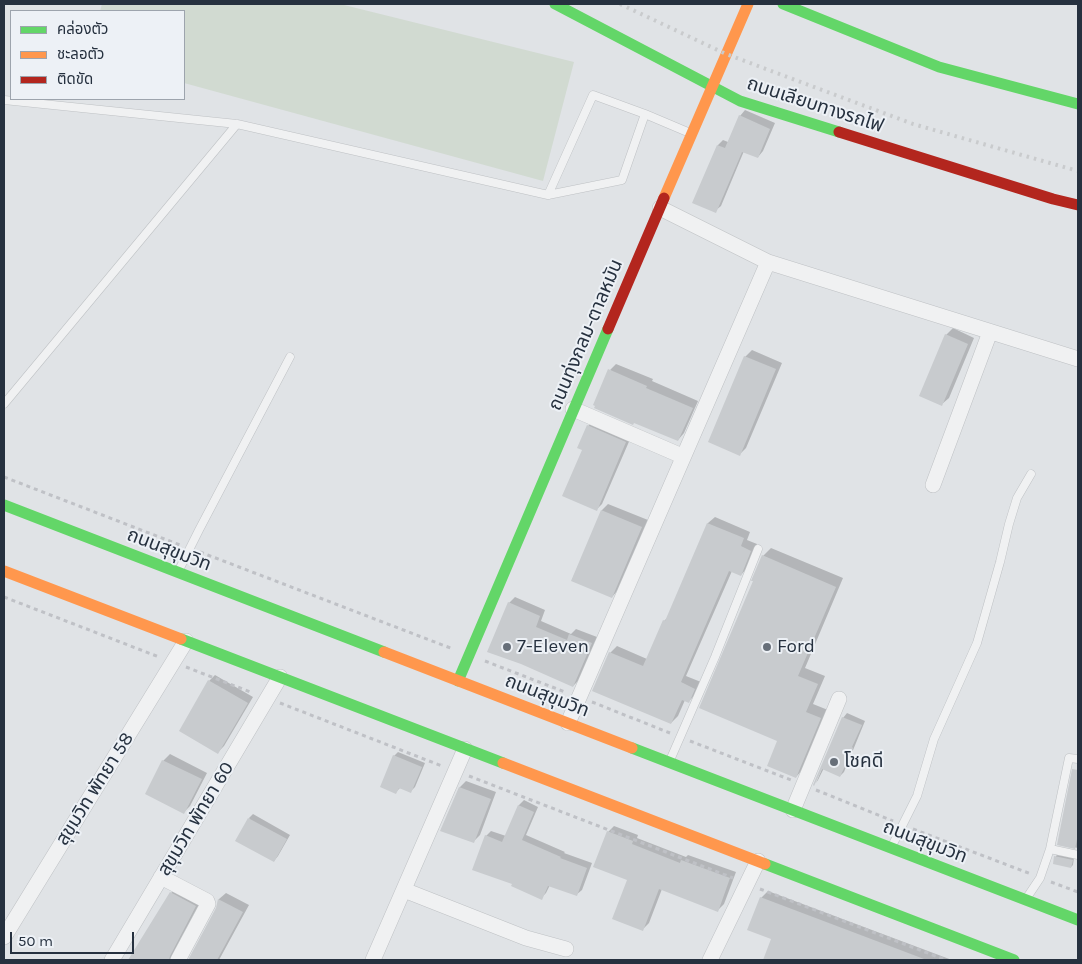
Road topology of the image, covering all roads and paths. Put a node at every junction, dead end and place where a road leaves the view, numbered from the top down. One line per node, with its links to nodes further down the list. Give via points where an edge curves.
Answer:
1 (555, 4): 4 (main road, ถนนเลียบทางรถไฟ)
2 (748, 4): 4 (main road, ถนนทุ่งกลม-ตาลหมัน)
3 (783, 4): 6 (main road, via 940,67)
4 (712, 87): 9 (main road, ถนนทุ่งกลม-ตาลหมัน); 11 (main road, ถนนเลียบทางรถไฟ, via 740,101)
5 (4, 100): 8 (lane)
6 (1078, 104)
7 (645, 114): 9 (lane); 10 (lane, via 622,180); 10 (lane, via 593,95)
8 (238, 124): 10 (lane); 17 (lane)
9 (692, 134): 12 (main road, ถนนทุ่งกลม-ตาลหมัน)
10 (548, 195)
11 (1078, 205)
12 (660, 208): 13 (street); 18 (main road, ถนนทุ่งกลม-ตาลหมัน)
13 (768, 262): 14 (street); 19 (street)
14 (990, 332): 16 (street); 22 (street)
15 (290, 358): 24 (lane)
16 (1078, 360)
17 (4, 404)
18 (573, 409): 19 (street); 30 (main road, ถนนทุ่งกลม-ตาลหมัน)
19 (682, 456): 34 (street)
20 (1031, 474): 45 (lane, via 1017,498 977,643 934,739 917,796)
21 (4, 477): 24 (path)
22 (933, 485)
23 (4, 505): 27 (main road, ถนนสุขุมวิท)
24 (189, 548): 27 (lane); 30 (path)
25 (758, 549): 38 (lane)
26 (4, 571): 29 (main road)
27 (178, 572): 33 (main road, ถนนสุขุมวิท)
28 (4, 597): 31 (path)
29 (186, 641): 31 (street, สุขุมวิท พัทยา 58); 32 (main road)
30 (470, 655): 33 (main road, ถนนทุ่งกลม-ตาลหมัน); 34 (path)
31 (173, 662): 35 (path); 57 (street, สุขุมวิท พัทยา 58)
32 (280, 677): 35 (street, สุขุมวิท พัทยา 60); 39 (main road)
33 (458, 681): 37 (main road, ถนนสุขุมวิท)
34 (579, 697): 37 (street); 38 (path)
35 (267, 698): 42 (path); 50 (street, สุขุมวิท พัทยา 60)
36 (839, 698): 43 (street)
37 (568, 723): 41 (main road, ถนนสุขุมวิท)
38 (680, 737): 41 (lane); 43 (path)
39 (465, 749): 42 (street); 49 (main road)
40 (1078, 759): 47 (lane, via 1070,758)
41 (670, 762): 44 (main road, ถนนสุขุมวิท)
42 (456, 771): 52 (path); 53 (street)
43 (803, 785): 44 (street); 45 (path)
44 (792, 810): 46 (main road, ถนนสุขุมวิท)
45 (902, 825): 46 (lane); 51 (path)
46 (891, 848): 55 (main road, ถนนสุขุมวิท)
47 (1050, 849): 48 (lane); 51 (lane)
48 (1078, 855)
49 (758, 861): 52 (street); 64 (main road)
50 (161, 877): 59 (street, สุขุมวิท พัทยา 60); 60 (street, via 208,904)
51 (1040, 878): 54 (path); 55 (lane)
52 (747, 884): 62 (street); 63 (path)
53 (404, 890): 58 (street, via 526,938); 61 (street)
54 (1078, 892)
55 (1025, 899): 56 (main road, ถนนสุขุมวิท)
56 (1078, 920)
57 (4, 937)
58 (566, 949)
59 (112, 960)
60 (178, 960)
61 (374, 960)
62 (710, 960)
63 (946, 960)
64 (1014, 960)

